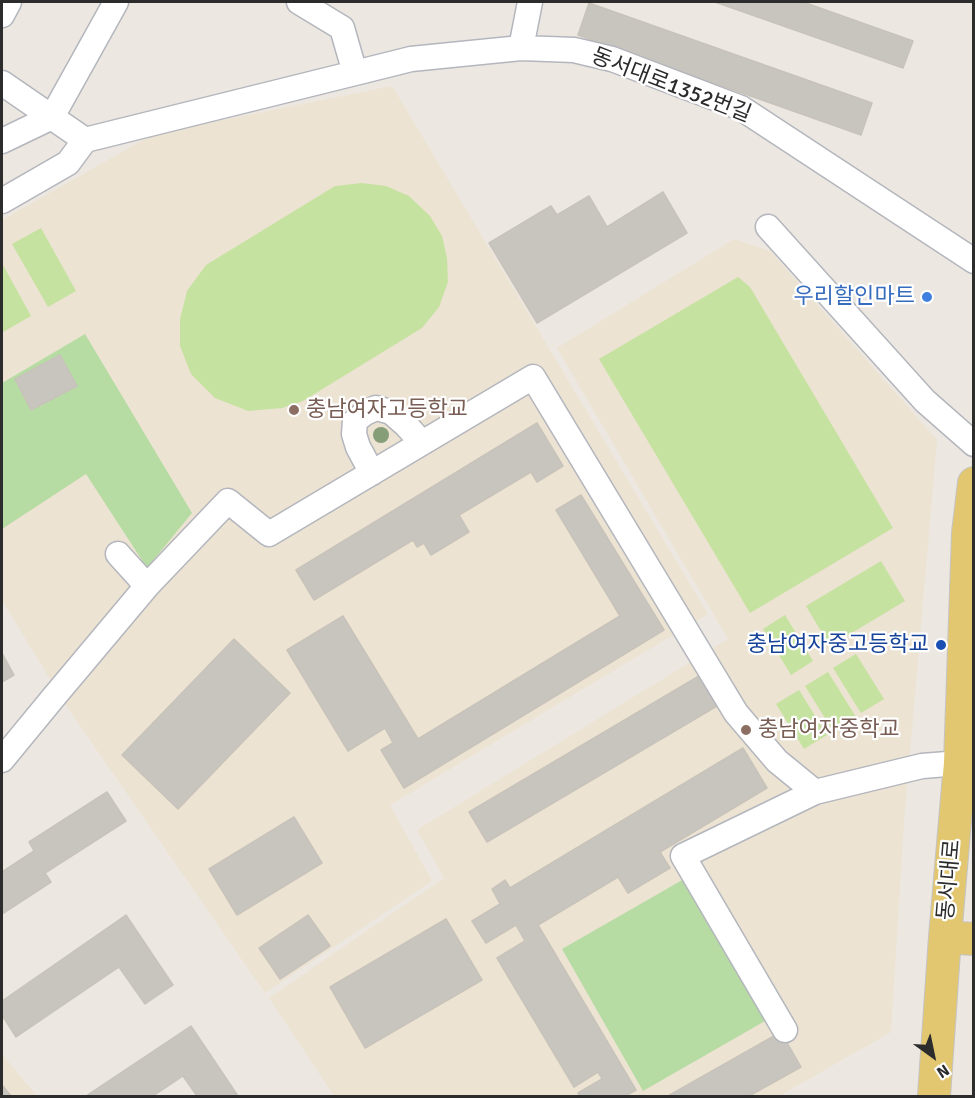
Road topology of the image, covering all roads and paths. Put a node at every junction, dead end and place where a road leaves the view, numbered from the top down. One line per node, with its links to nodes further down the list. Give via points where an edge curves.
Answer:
1 (9, 2): 5 (street)
2 (116, 2): 9 (street)
3 (299, 2): 7 (street, via 342,28)
4 (530, 2): 6 (street)
5 (2, 15)
6 (521, 48): 7 (street, 동서대로1352번길, via 411,59); 14 (street, 동서대로1352번길, via 574,50 612,59 741,108)
7 (355, 73): 10 (street, 동서대로1352번길)
8 (2, 83): 9 (street)
9 (52, 117): 10 (street); 11 (street)
10 (86, 140): 12 (street, via 68,163)
11 (2, 141)
12 (2, 201)
13 (768, 227): 16 (street, via 925,401)
14 (974, 261)
15 (422, 443): 17 (street); 17 (street, via 391,412 376,408 364,413 356,421 354,434); 23 (street, via 533,377 736,713 777,760)
16 (974, 444)
17 (372, 473): 20 (street, via 268,534 228,501)
18 (974, 483): 22 (main road, 동서대로, via 968,533)
19 (118, 554): 20 (street)
20 (147, 586): 21 (street)
21 (2, 760)
22 (960, 763): 23 (street, via 922,766); 24 (main road, 동서대로)
23 (815, 792): 25 (street, via 683,856)
24 (959, 938): 26 (main road, 동서대로)
25 (785, 1030)
26 (934, 1096)

